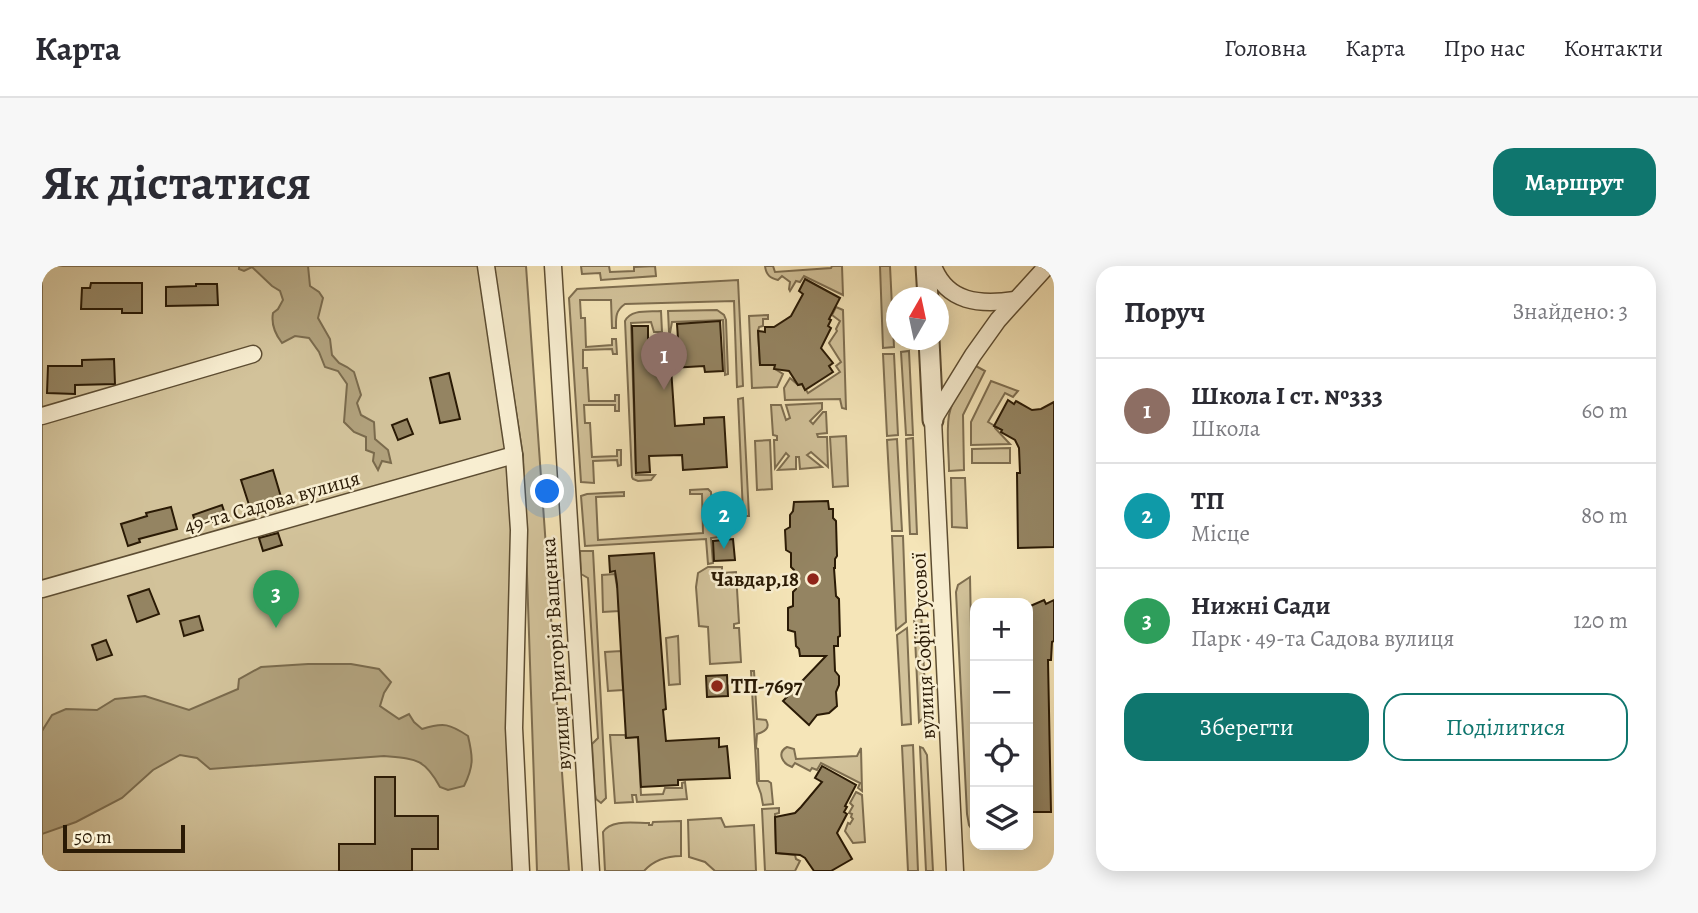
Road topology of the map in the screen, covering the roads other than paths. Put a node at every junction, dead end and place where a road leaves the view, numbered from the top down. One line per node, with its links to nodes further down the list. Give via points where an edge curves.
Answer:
1 (485, 266): 12 (street)
2 (553, 266): 15 (street, вулиця Григорія Ващенка)
3 (926, 266): 6 (street)
4 (933, 266): 7 (street, via 944,287 958,296 994,303)
5 (1047, 266): 7 (street)
6 (927, 287)
7 (1015, 300): 11 (street, via 982,342)
8 (930, 350): 11 (street)
9 (253, 354): 10 (street)
10 (42, 416)
11 (933, 420): 16 (street, вулиця Софії Русової)
12 (514, 455): 13 (street, 49-та Садова вулиця); 14 (street, via 519,530 514,728)
13 (42, 589)
14 (522, 871)
15 (591, 871)
16 (955, 871)

